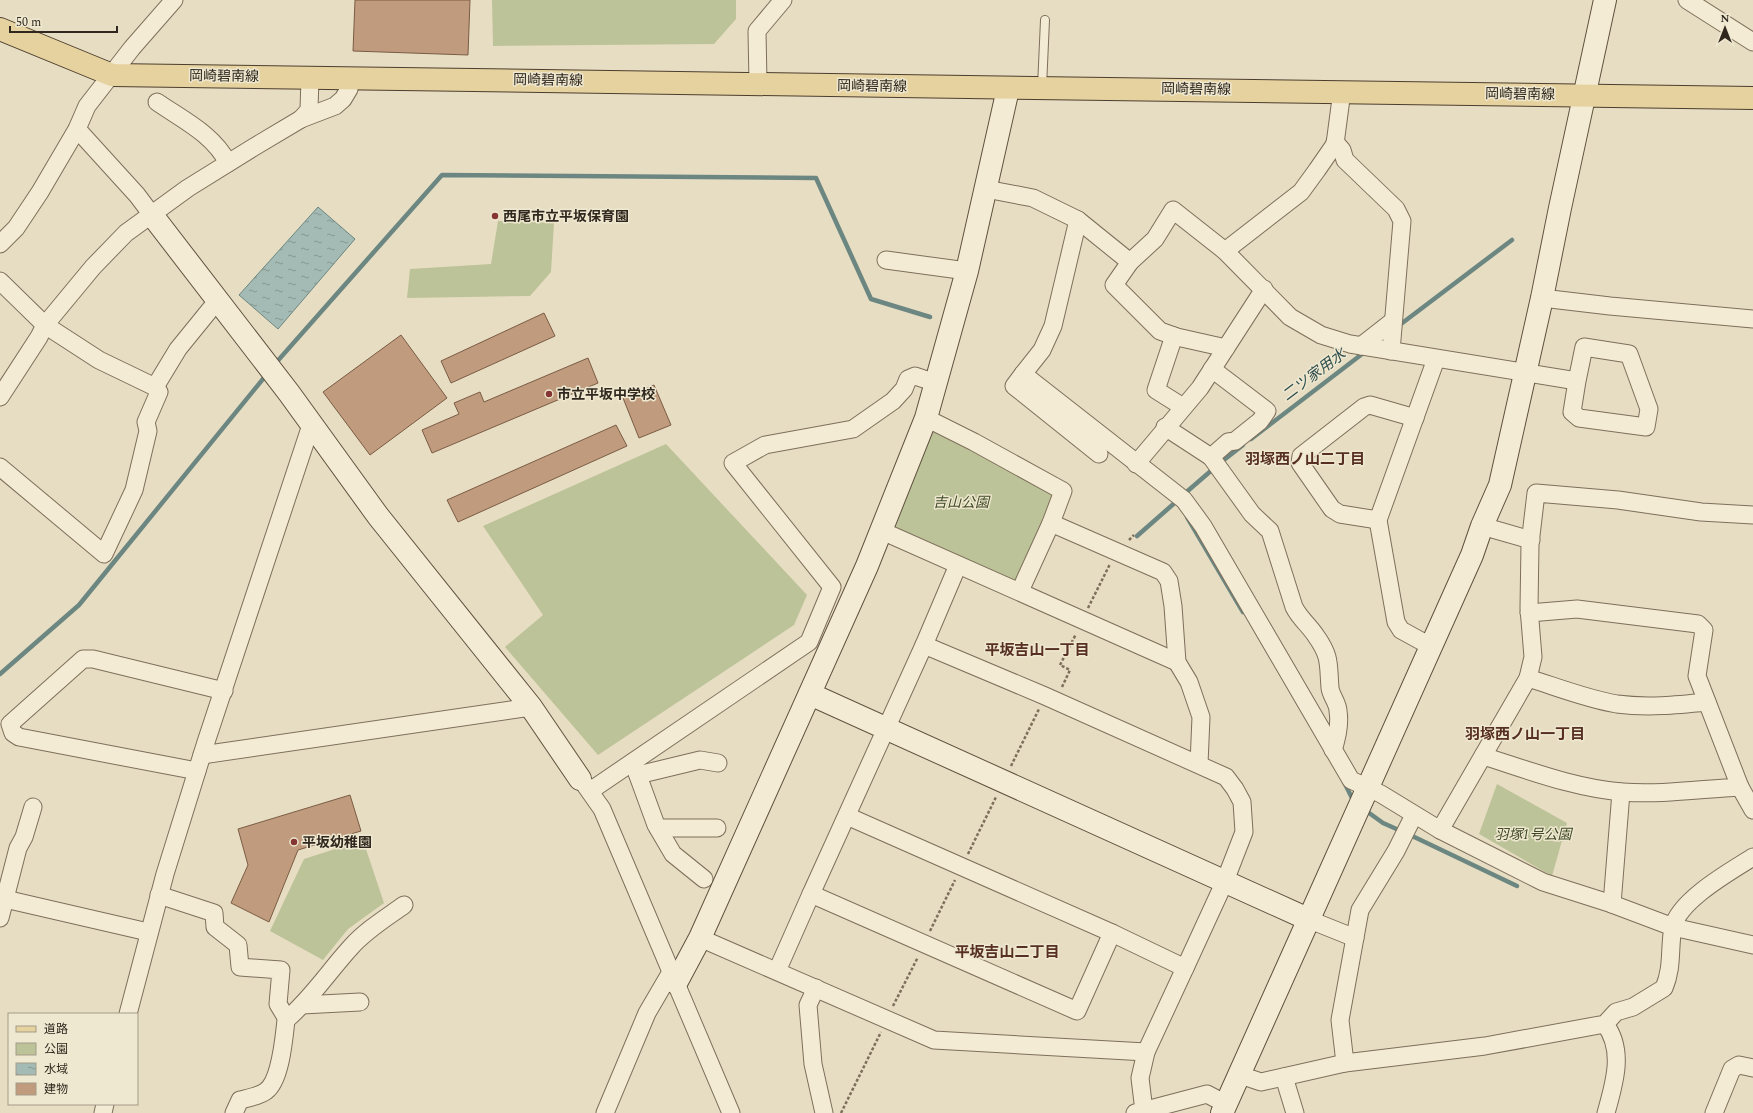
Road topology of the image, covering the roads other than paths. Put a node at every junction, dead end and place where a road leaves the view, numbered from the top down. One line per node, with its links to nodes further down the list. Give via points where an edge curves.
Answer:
1 (174, 0): 8 (street)
2 (783, 0): 11 (street, via 757,31)
3 (1605, 0): 15 (street)
4 (1688, 0): 7 (street)
5 (1045, 20): 12 (lane)
6 (0, 29): 8 (main road, 岡崎碧南線)
7 (1753, 42)
8 (112, 75): 9 (main road, 岡崎碧南線); 19 (street, via 87,106)
9 (310, 77): 10 (main road, 岡崎碧南線); 18 (street, via 309,110)
10 (350, 77): 11 (main road, 岡崎碧南線); 18 (street, via 349,89 335,106)
11 (758, 83): 13 (main road, 岡崎碧南線)
12 (1042, 88): 13 (main road, 岡崎碧南線); 14 (main road, 岡崎碧南線)
13 (1008, 89): 22 (street)
14 (1342, 91): 15 (main road, 岡崎碧南線); 20 (street)
15 (1584, 95): 16 (main road, 岡崎碧南線); 32 (street)
16 (1753, 98)
17 (157, 102): 21 (street, via 207,136 217,145)
18 (301, 119): 21 (street)
19 (77, 128): 23 (street); 25 (street, via 24,216)
20 (1335, 142): 26 (street, via 1301,192); 35 (street, via 1342,150 1345,160 1396,209 1402,221)
21 (228, 163): 23 (street)
22 (986, 189): 24 (street, via 1033,198); 29 (street)
23 (152, 215): 33 (street); 36 (street, via 126,233)
24 (1078, 220): 28 (street); 54 (street, via 1053,326 1042,350 1020,378 1095,443)
25 (0, 244)
26 (1225, 251): 28 (street, via 1173,210 1154,239); 31 (street)
27 (886, 260): 29 (street)
28 (1130, 262): 37 (street, via 1114,285 1160,331)
29 (967, 271): 45 (street)
30 (0, 281): 36 (street)
31 (1264, 289): 38 (street, via 1290,317 1321,335); 39 (street)
32 (1542, 298): 34 (street); 43 (street)
33 (217, 301): 46 (street, via 178,349); 51 (street)
34 (1753, 319)
35 (1393, 321): 38 (street); 40 (street)
36 (45, 325): 46 (street, via 99,360); 47 (street)
37 (1174, 336): 39 (street); 48 (street, via 1156,390)
38 (1361, 346): 40 (street)
39 (1226, 348): 42 (street)
40 (1391, 351): 41 (street)
41 (1436, 359): 43 (street); 50 (street)
42 (1212, 370): 48 (street); 53 (street, via 1266,410 1260,421 1235,441 1228,442)
43 (1526, 372): 44 (street); 59 (street, via 1500,484)
44 (1577, 381): 44 (street, via 1572,412 1578,418 1646,427 1649,409 1629,354 1584,347)
45 (936, 383): 49 (street); 79 (street, via 915,376 908,379 904,389 893,401 853,429 765,445 733,463 832,587 809,642)
46 (155, 387): 55 (street, via 159,392 146,422 146,445 134,490 104,554)
47 (0, 397)
48 (1183, 407): 52 (street)
49 (926, 418): 58 (street, via 1063,491); 60 (street)
50 (1415, 418): 57 (street); 57 (street, via 1370,405 1364,407 1301,456 1300,463 1332,509 1340,514)
51 (311, 425): 69 (street); 72 (street, via 383,522)
52 (1166, 427): 53 (street); 54 (street)
53 (1211, 457): 74 (street, via 1252,514 1270,532 1299,618 1316,636 1328,657 1330,689 1338,710 1337,738)
54 (1136, 464): 74 (street, via 1184,500 1203,526)
55 (0, 467)
56 (1753, 514): 61 (street, via 1701,512 1618,500 1536,493)
57 (1378, 520): 66 (street, via 1396,622 1401,630)
58 (1051, 523): 63 (street); 67 (street, via 1163,572 1169,581)
59 (1482, 526): 61 (street); 66 (street)
60 (882, 532): 62 (street); 70 (street)
61 (1531, 540): 64 (street)
62 (958, 565): 63 (street); 65 (street)
63 (1020, 591): 67 (street)
64 (1530, 613): 68 (street, via 1533,657); 71 (street, via 1577,609 1698,624 1704,630 1697,676)
65 (924, 645): 73 (street); 78 (street)
66 (1432, 647): 83 (street)
67 (1177, 662): 78 (street, via 1189,682 1201,717)
68 (1528, 678): 71 (street, via 1618,704 1657,707); 76 (street)
69 (224, 691): 75 (street); 80 (street, via 93,659 83,659 10,724 13,733 19,737)
70 (810, 694): 73 (street); 105 (street)
71 (1707, 702): 82 (street)
72 (531, 707): 75 (street); 81 (street)
73 (886, 730): 88 (street); 94 (street, via 1004,780)
74 (1333, 750): 83 (street, via 1351,780)
75 (202, 755): 80 (street)
76 (1483, 756): 84 (street, via 1577,785); 91 (street)
77 (718, 763): 79 (street, via 700,760)
78 (1200, 764): 94 (street, via 1226,777 1236,788 1242,802 1244,832)
79 (635, 769): 81 (street); 89 (street)
80 (197, 771): 96 (street)
81 (585, 785): 110 (street, via 602,809)
82 (1740, 787): 84 (street, via 1645,793); 86 (street)
83 (1368, 789): 87 (street, via 1381,794); 101 (street)
84 (1621, 792): 98 (street)
85 (33, 807): 97 (street, via 18,848)
86 (1753, 810)
87 (1414, 815): 91 (street); 106 (street, via 1396,851 1360,910)
88 (847, 816): 95 (street); 104 (street)
89 (658, 828): 90 (street); 93 (street, via 673,854)
90 (717, 828)
91 (1440, 830): 98 (street, via 1543,882)
92 (1753, 857): 102 (street, via 1712,883 1681,911)
93 (704, 879)
94 (1226, 881): 101 (street); 108 (street)
95 (811, 894): 104 (street, via 1076,1010); 109 (street)
96 (159, 896): 103 (street); 115 (street, via 214,913 215,927 238,945 240,967 280,970 278,1004)
97 (5, 899): 100 (street); 103 (street)
98 (1612, 904): 102 (street)
99 (404, 905): 113 (street, via 352,946)
100 (0, 918)
101 (1310, 920): 106 (street); 120 (street)
102 (1673, 927): 107 (street); 116 (street, via 1671,962 1664,988 1633,1007 1616,1012)
103 (148, 932): 114 (street)
104 (1112, 933): 108 (street)
105 (700, 938): 109 (street); 110 (street)
106 (1355, 938): 118 (street, via 1340,1020)
107 (1753, 945)
108 (1185, 968): 117 (street)
109 (777, 971): 111 (street)
110 (674, 978): 125 (street, via 647,1013); 126 (street)
111 (816, 988): 117 (street, via 934,1040); 127 (street, via 808,1005 813,1064)
112 (360, 1002): 113 (street)
113 (302, 1005): 115 (street)
114 (128, 1013)
115 (287, 1019): 124 (street, via 283,1053 273,1083 266,1091 240,1100)
116 (1606, 1024): 118 (street, via 1485,1046); 129 (street, via 1612,1034 1617,1058 1616,1078)
117 (1146, 1052): 123 (street, via 1140,1078)
118 (1345, 1063): 121 (street)
119 (1753, 1068): 130 (street, via 1739,1065 1732,1069)
120 (1240, 1075): 121 (street, via 1261,1082); 122 (street)
121 (1284, 1077): 128 (street)
122 (1224, 1109): 123 (street, via 1206,1094)
123 (1139, 1112)
124 (234, 1113)
125 (605, 1113)
126 (731, 1113)
127 (824, 1113)
128 (1295, 1113)
129 (1606, 1113)
130 (1714, 1113)

